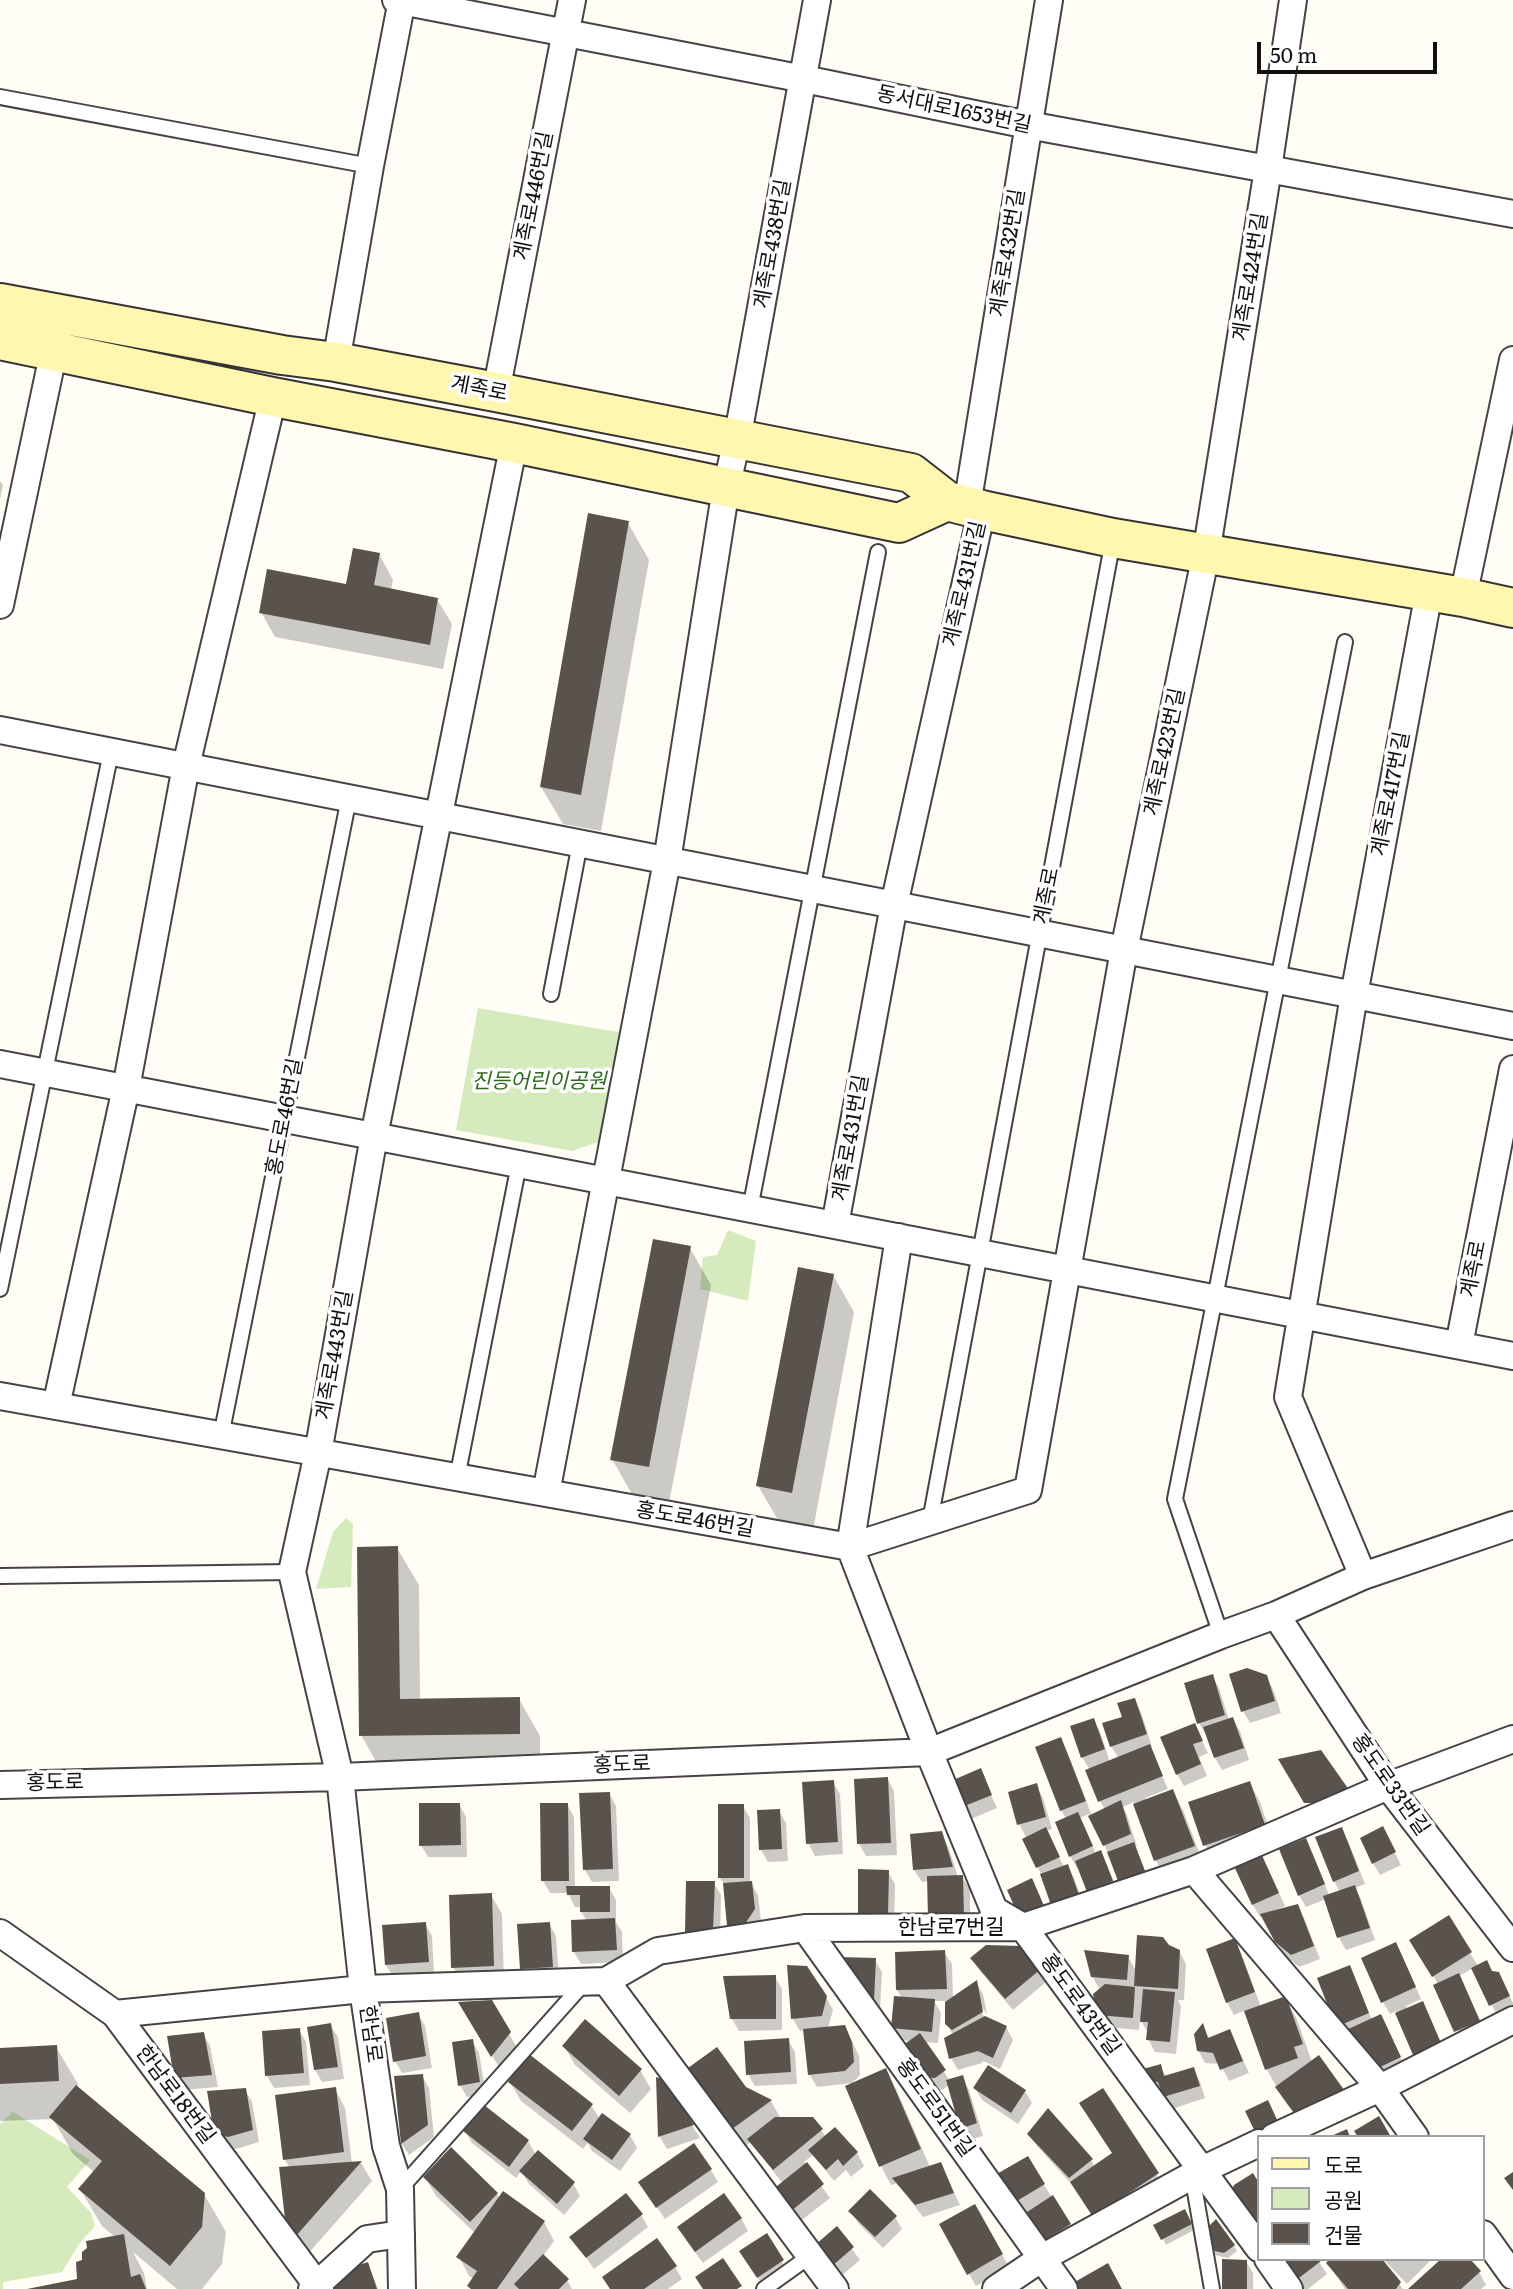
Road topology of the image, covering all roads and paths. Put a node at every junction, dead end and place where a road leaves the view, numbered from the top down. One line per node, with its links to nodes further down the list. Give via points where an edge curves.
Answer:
1 (400, 0): 6 (street, 동서대로1653번길); 10 (street)
2 (572, 0): 6 (street, 계족로446번길)
3 (817, 0): 7 (street, 계족로438번길)
4 (1049, 0): 9 (street, 계족로432번길)
5 (1293, 0): 11 (street, 계족로424번길)
6 (565, 34): 7 (street, 동서대로1653번길); 19 (street, 계족로446번길)
7 (804, 79): 9 (street, 동서대로1653번길); 21 (street, 계족로438번길)
8 (0, 97): 10 (lane)
9 (1028, 125): 11 (street, 동서대로1653번길); 24 (street, 계족로432번길)
10 (370, 166): 18 (street)
11 (1268, 169): 12 (street, 동서대로1653번길); 27 (street, 계족로424번길)
12 (1513, 214)
13 (0, 303): 14 (main road, 계족로)
14 (61, 314): 16 (street); 18 (main road, 계족로)
15 (0, 340): 16 (main road)
16 (53, 352): 20 (main road); 29 (street)
17 (1513, 360): 28 (street, 계족로417번길)
18 (336, 362): 19 (main road, 계족로)
19 (496, 392): 21 (main road, 계족로)
20 (273, 397): 22 (main road); 34 (street)
21 (737, 440): 23 (street, 계족로438번길); 24 (main road, 계족로, via 911,473)
22 (514, 443): 23 (main road); 36 (street, 계족로443번길)
23 (726, 488): 24 (main road, via 899,523); 38 (street, 계족로438번길)
24 (965, 506): 25 (main road, 계족로); 40 (street, 계족로431번길)
25 (1113, 538): 27 (main road, 계족로); 41 (lane, 계족로)
26 (878, 552): 39 (lane)
27 (1206, 554): 28 (main road, 계족로); 42 (street, 계족로423번길)
28 (1446, 595): 30 (main road, 계족로); 45 (street, 계족로417번길)
29 (0, 605)
30 (1513, 608)
31 (1345, 642): 43 (lane)
32 (0, 730): 33 (street)
33 (111, 752): 34 (street); 49 (lane)
34 (186, 766): 35 (street); 50 (street)
35 (349, 798): 36 (street); 51 (lane, 홍도로46번길)
36 (440, 816): 37 (street); 52 (street, 계족로443번길)
37 (580, 843): 38 (street); 44 (lane)
38 (667, 861): 39 (street); 54 (street, 계족로438번길)
39 (812, 889): 40 (street); 55 (lane)
40 (894, 905): 41 (street); 56 (street, 계족로431번길)
41 (1040, 933): 42 (street); 58 (lane, 계족로)
42 (1124, 950): 43 (street); 59 (street, 계족로423번길)
43 (1278, 980): 45 (street); 61 (lane)
44 (551, 994)
45 (1354, 995): 46 (street); 62 (street, 계족로417번길)
46 (1513, 1026)
47 (0, 1064): 49 (street)
48 (1513, 1069): 63 (street, 계족로)
49 (46, 1073): 50 (street); 60 (lane)
50 (126, 1088): 51 (street); 66 (street)
51 (285, 1119): 52 (street); 67 (lane, 홍도로46번길)
52 (374, 1136): 53 (street, 계족로431번길); 68 (street, 계족로443번길)
53 (519, 1164): 54 (street, 계족로431번길); 69 (lane)
54 (606, 1181): 55 (street, 계족로431번길); 70 (street, 계족로438번길)
55 (750, 1209): 56 (street, 계족로431번길)
56 (835, 1225): 57 (street)
57 (899, 1237): 58 (street); 73 (street)
58 (981, 1253): 59 (street); 71 (lane)
59 (1065, 1269): 61 (street); 71 (street, 계족로423번길, via 1028,1490)
60 (0, 1289)
61 (1214, 1298): 62 (street); 78 (lane, via 1175,1499)
62 (1301, 1315): 63 (street); 76 (street, 계족로417번길, via 1288,1397)
63 (1459, 1345): 64 (street)
64 (1513, 1356)
65 (0, 1396): 66 (street, 홍도로46번길)
66 (55, 1406): 67 (street, 홍도로46번길)
67 (221, 1436): 68 (street, 홍도로46번길)
68 (318, 1453): 69 (street, 홍도로46번길); 74 (street, 계족로443번길)
69 (457, 1478): 70 (street, 홍도로46번길)
70 (546, 1493): 73 (street, 홍도로46번길)
71 (930, 1521): 73 (street, 계족로423번길)
72 (1513, 1525): 76 (street, 홍도로)
73 (850, 1547): 80 (street)
74 (292, 1572): 75 (lane); 81 (street, 계족로443번길)
75 (0, 1576)
76 (1363, 1576): 77 (street, 홍도로)
77 (1276, 1615): 78 (street, 홍도로); 83 (street, 홍도로33번길)
78 (1221, 1635): 80 (street, 홍도로)
79 (1513, 1739): 83 (street, 한남로7번길)
80 (929, 1752): 81 (street, 홍도로); 85 (street, 홍도로43번길, via 994,1910)
81 (340, 1777): 82 (street, 홍도로); 90 (street, 한남로)
82 (0, 1785)
83 (1388, 1786): 84 (street, 한남로7번길); 88 (street, 홍도로33번길)
84 (1194, 1870): 85 (street, 한남로7번길); 93 (street)
85 (1023, 1927): 86 (street, 한남로7번길); 97 (street, 홍도로43번길)
86 (805, 1928): 89 (street, 한남로7번길, via 657,1951); 103 (street, 홍도로51번길)
87 (0, 1933): 91 (street, 한남로18번길)
88 (1513, 1948)
89 (595, 1982): 90 (street, 한남로7번길); 98 (lane); 102 (street)
90 (363, 1989): 91 (street, 한남로7번길); 98 (street, 한남로, via 386,2146)
91 (115, 2014): 106 (street, 한남로18번길)
92 (1513, 2020): 93 (street)
93 (1380, 2088): 94 (street); 95 (street)
94 (1278, 2135)
95 (1414, 2135)
96 (1258, 2143): 97 (street)
97 (1197, 2172): 101 (street, 홍도로43번길); 103 (street); 112 (lane)
98 (400, 2189): 99 (street, 한남로)
99 (401, 2235): 106 (street, via 367,2239); 107 (street, 한남로)
100 (1485, 2237): 105 (street)
101 (1258, 2247)
102 (810, 2256): 108 (lane); 109 (street)
103 (1042, 2258): 110 (street); 111 (street, 홍도로51번길)
104 (1269, 2261): 113 (street)
105 (1513, 2276)
106 (316, 2288)
107 (402, 2289)
108 (764, 2289)
109 (835, 2289)
110 (996, 2289)
111 (1064, 2289)
112 (1212, 2289)
113 (1289, 2289)

